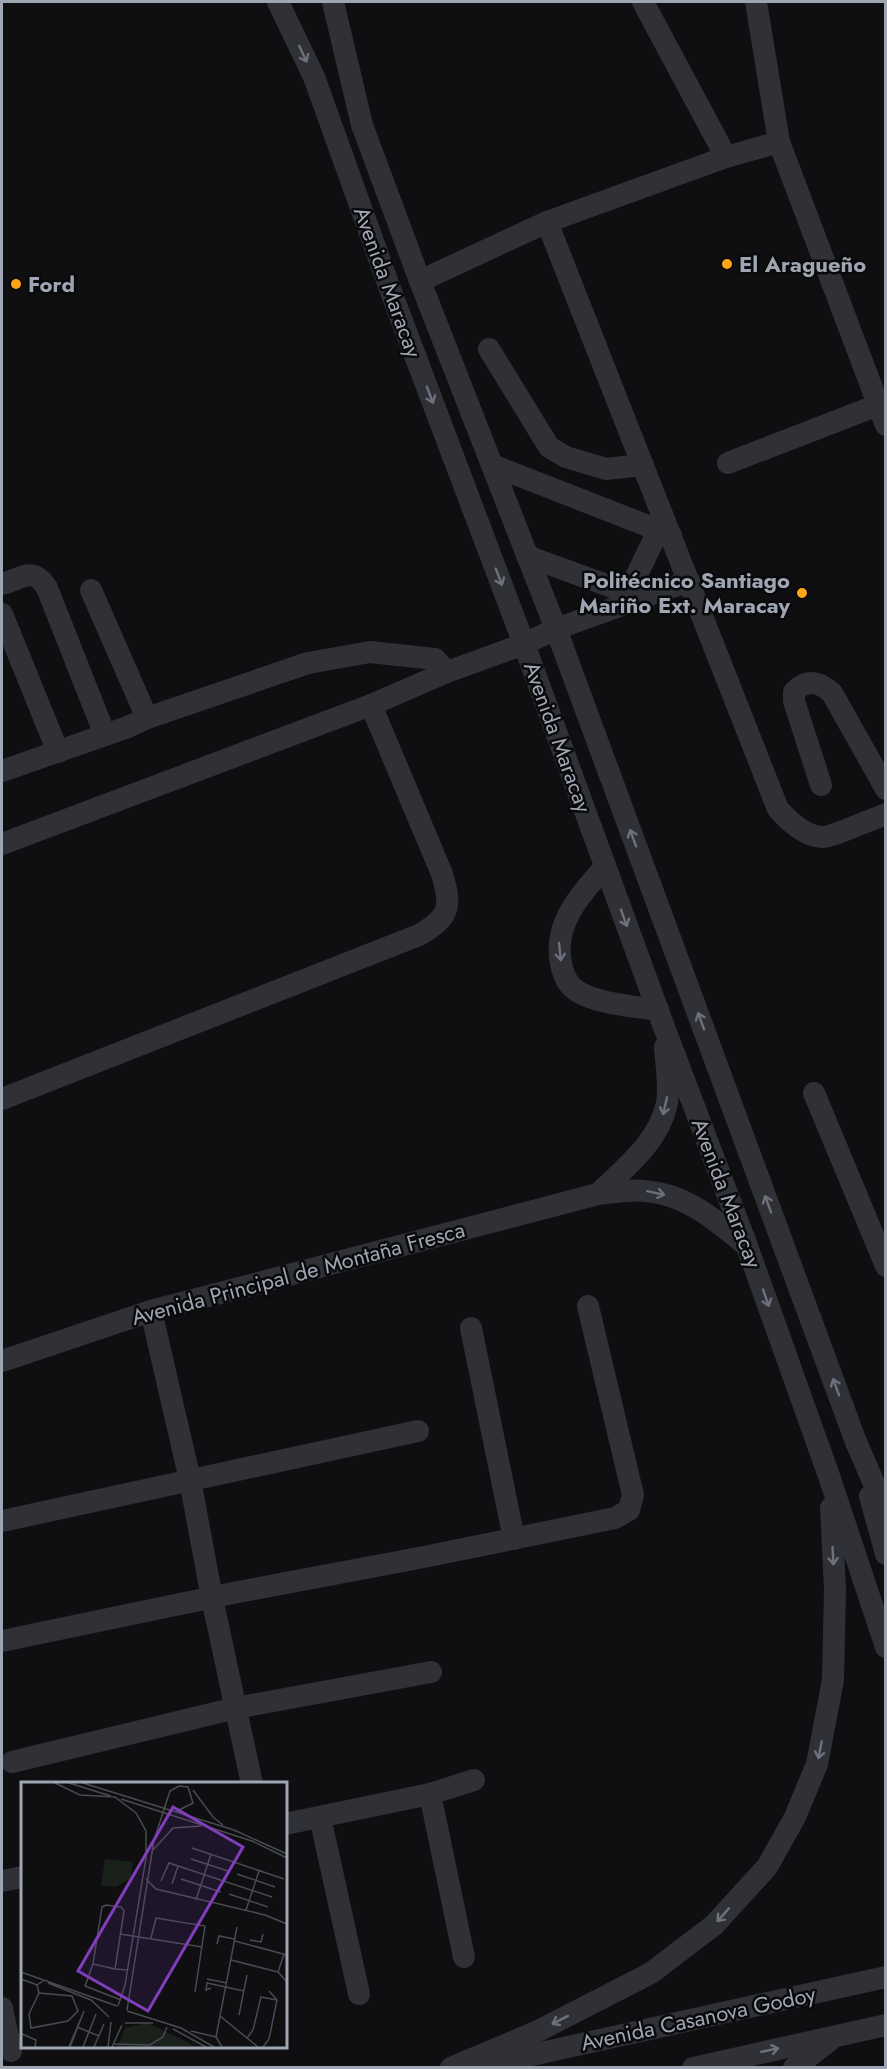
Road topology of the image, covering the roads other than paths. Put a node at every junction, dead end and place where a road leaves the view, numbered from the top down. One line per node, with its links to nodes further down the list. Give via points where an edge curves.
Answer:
1 (278, 2): 22 (street, Avenida Maracay, one-way to 22, via 314,77)
2 (333, 2): 8 (street, Avenida Maracay, via 362,125)
3 (643, 2): 6 (street)
4 (756, 2): 5 (street)
5 (779, 142): 6 (street); 10 (street)
6 (726, 157): 7 (street)
7 (546, 222): 8 (street); 13 (street)
8 (420, 281): 12 (street, Avenida Maracay)
9 (489, 349): 13 (street, via 549,447 566,457 606,469)
10 (882, 415): 11 (street)
11 (728, 463)
12 (492, 465): 14 (street); 15 (street, Avenida Maracay)
13 (643, 465): 14 (street)
14 (665, 532): 16 (street); 19 (street)
15 (527, 556): 19 (street); 21 (street, Avenida Maracay)
16 (689, 580): 19 (street); 31 (street, via 778,809 804,831 823,838)
17 (2, 584): 26 (street, via 33,574 40,577)
18 (91, 590): 25 (street)
19 (635, 595): 21 (street)
20 (2, 614): 27 (street)
21 (556, 629): 22 (street); 45 (street, Avenida Maracay, one-way to 21)
22 (524, 644): 23 (street); 33 (street, Avenida Maracay)
23 (447, 672): 24 (street); 25 (street, via 435,659 370,652 308,663)
24 (371, 705): 32 (street); 36 (street, via 442,874 449,896 446,915 419,935)
25 (147, 718): 26 (street)
26 (105, 735): 27 (street)
27 (58, 752): 28 (street)
28 (2, 771)
29 (821, 785): 30 (street, via 794,701 794,692 807,683 824,685 832,693)
30 (885, 789)
31 (885, 814)
32 (2, 844)
33 (605, 867): 34 (street, Avenida Maracay, one-way to 34); 34 (street, one-way to 34, via 578,897 559,941 566,981 577,991 599,1000)
34 (661, 1019): 37 (street, one-way to 37, via 667,1102 658,1128 643,1151); 38 (street, Avenida Maracay)
35 (814, 1093): 39 (street)
36 (2, 1100)
37 (598, 1194): 38 (street, Avenida Principal de Montaña Fresca, one-way to 38, via 644,1190 678,1197 708,1213); 41 (street, Avenida Principal de Montaña Fresca)
38 (747, 1246): 46 (street, Avenida Maracay, one-way to 46)
39 (885, 1266)
40 (588, 1306): 50 (street, via 633,1495 629,1510 615,1518)
41 (151, 1311): 43 (street, Avenida Principal de Montaña Fresca); 47 (street)
42 (471, 1328): 50 (street)
43 (2, 1361)
44 (418, 1431): 47 (street)
45 (856, 1442): 48 (street); 51 (street)
46 (829, 1476): 54 (street, Avenida Maracay); 72 (street, one-way to 72, via 835,1589 833,1680 817,1764 795,1817 767,1867 714,1925 651,1973 536,2032)
47 (189, 1480): 49 (street); 52 (street)
48 (885, 1511)
49 (2, 1521)
50 (514, 1539): 52 (street)
51 (885, 1554)
52 (212, 1598): 53 (street); 56 (street)
53 (2, 1641)
54 (885, 1647)
55 (430, 1672): 56 (street)
56 (236, 1708): 57 (street); 59 (street)
57 (12, 1762)
58 (474, 1780): 60 (street)
59 (252, 1782)
60 (430, 1794): 61 (street); 65 (street)
61 (320, 1817): 62 (street); 67 (street)
62 (286, 1824)
63 (21, 1877): 64 (street)
64 (2, 1881)
65 (464, 1957)
66 (885, 1977): 73 (street, Avenida Casanova Godoy)
67 (359, 1994)
68 (2, 2007): 71 (street)
69 (885, 2025): 70 (street, Avenida Casanova Godoy)
70 (836, 2036): 74 (street, Avenida Casanova Godoy, one-way to 70); 75 (street)
71 (11, 2051)
72 (451, 2067)
73 (475, 2067)
74 (693, 2067)
75 (794, 2067)

